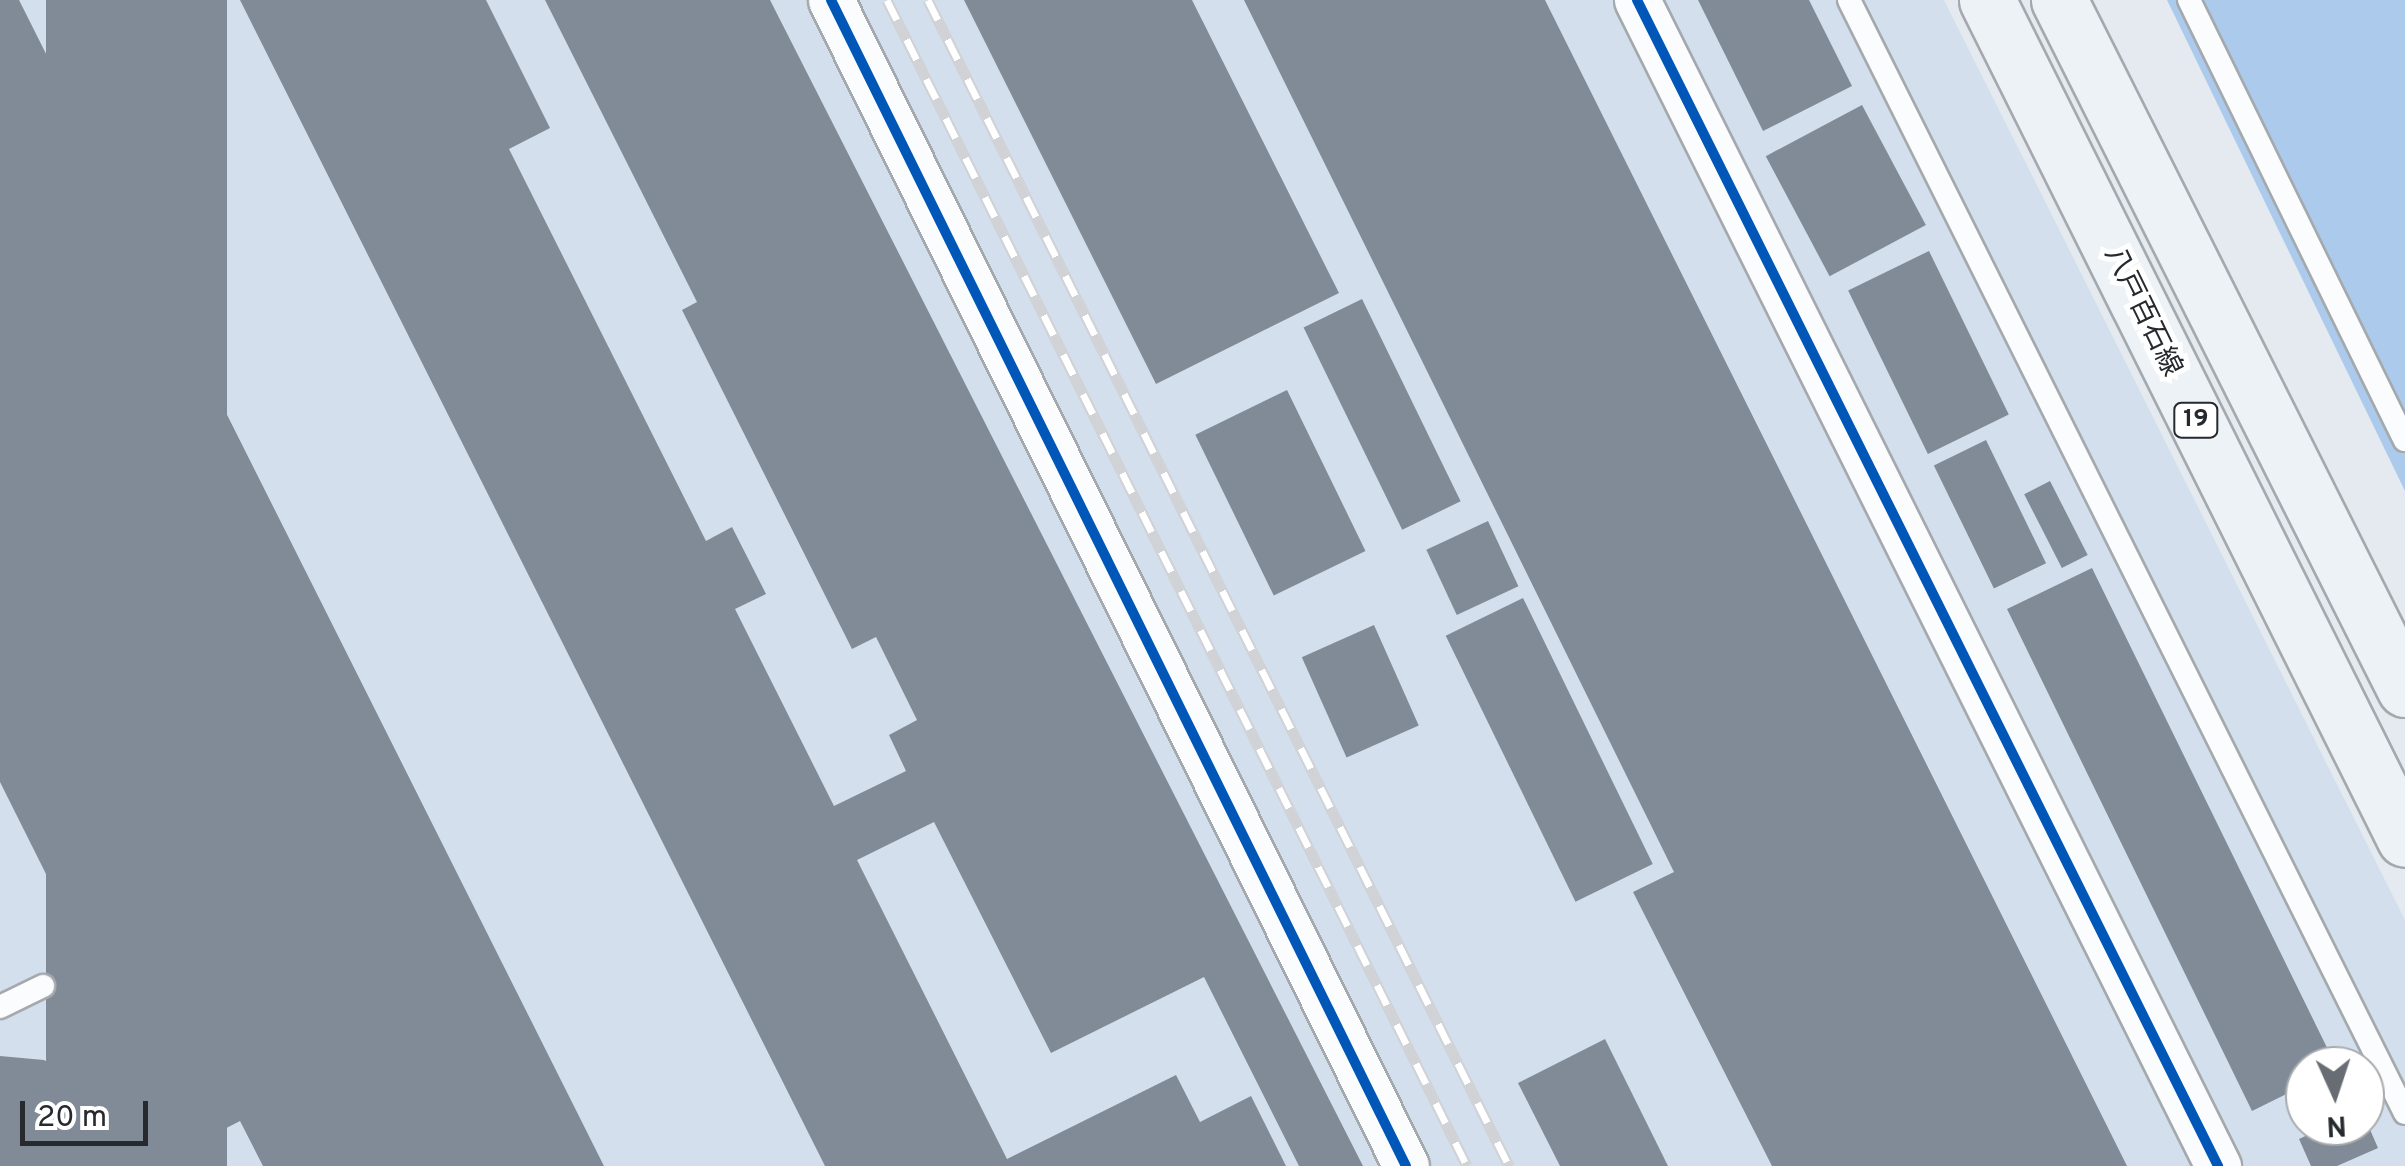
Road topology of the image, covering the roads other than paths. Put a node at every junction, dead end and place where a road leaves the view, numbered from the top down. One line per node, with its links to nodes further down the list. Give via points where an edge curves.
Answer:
1 (831, 0): 13 (street)
2 (1637, 0): 14 (street)
3 (1849, 0): 12 (lane)
4 (1987, 0): 9 (main road, 八戸百石線 / 19)
5 (2059, 0): 8 (main road, 19)
6 (2189, 0): 7 (lane)
7 (2405, 440)
8 (2405, 689)
9 (2405, 840)
10 (43, 986): 11 (lane)
11 (0, 1007)
12 (2405, 1112)
13 (1406, 1166)
14 (2218, 1166)

